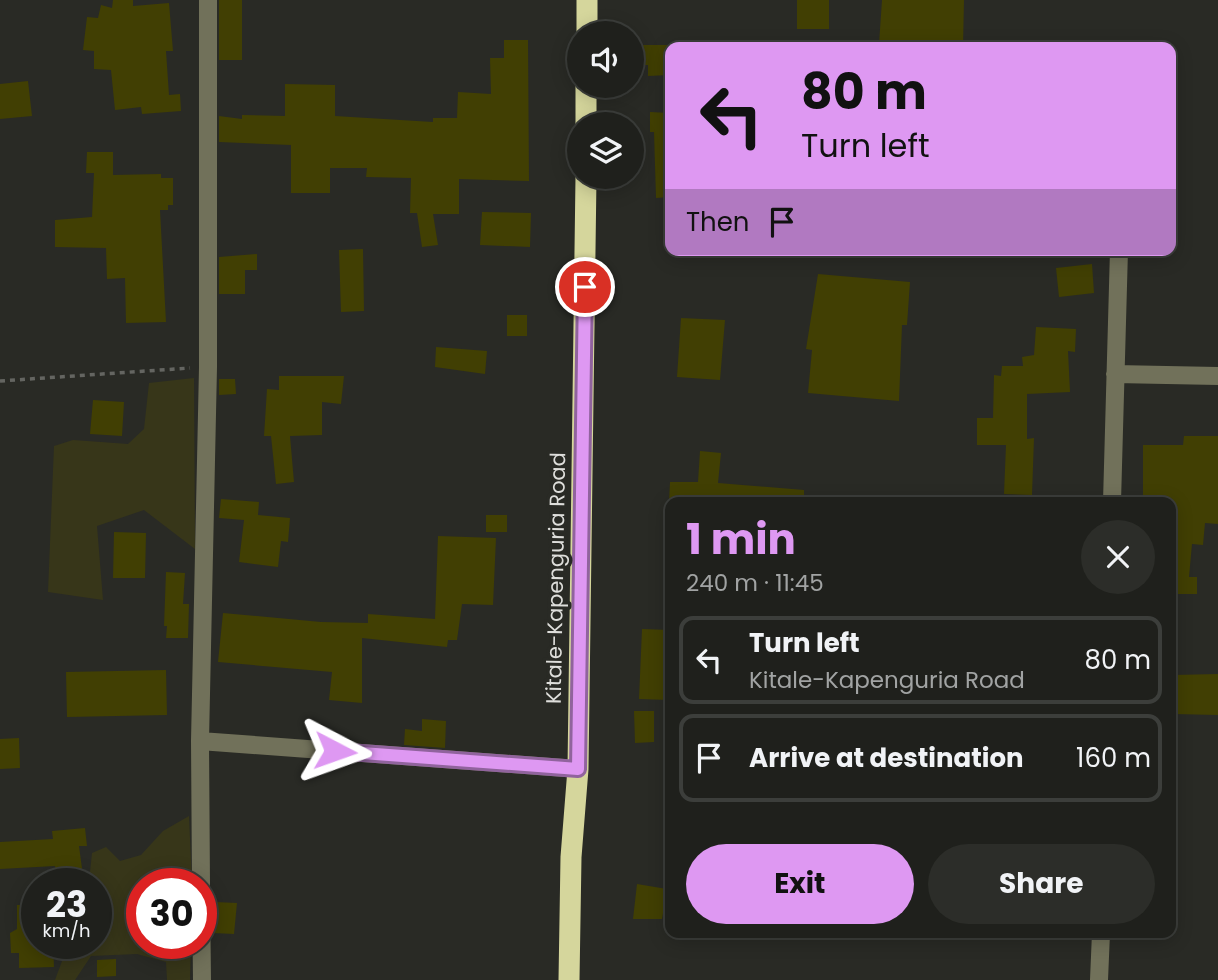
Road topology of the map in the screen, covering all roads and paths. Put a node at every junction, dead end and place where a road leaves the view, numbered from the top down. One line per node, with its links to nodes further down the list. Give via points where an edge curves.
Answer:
1 (208, 0): 6 (street)
2 (587, 0): 3 (highway)
3 (587, 21)
4 (586, 189): 12 (highway, Kitale-Kapenguria Road)
5 (1114, 256): 7 (street)
6 (208, 367): 9 (path); 11 (street)
7 (1115, 374): 8 (street); 10 (street)
8 (1218, 376)
9 (0, 381)
10 (1112, 497)
11 (200, 741): 12 (street); 13 (street)
12 (578, 769): 17 (highway, Kitale-Kapenguria Road)
13 (201, 868)
14 (1101, 938): 18 (street)
15 (202, 959): 16 (street)
16 (202, 980)
17 (569, 980)
18 (1099, 980)

